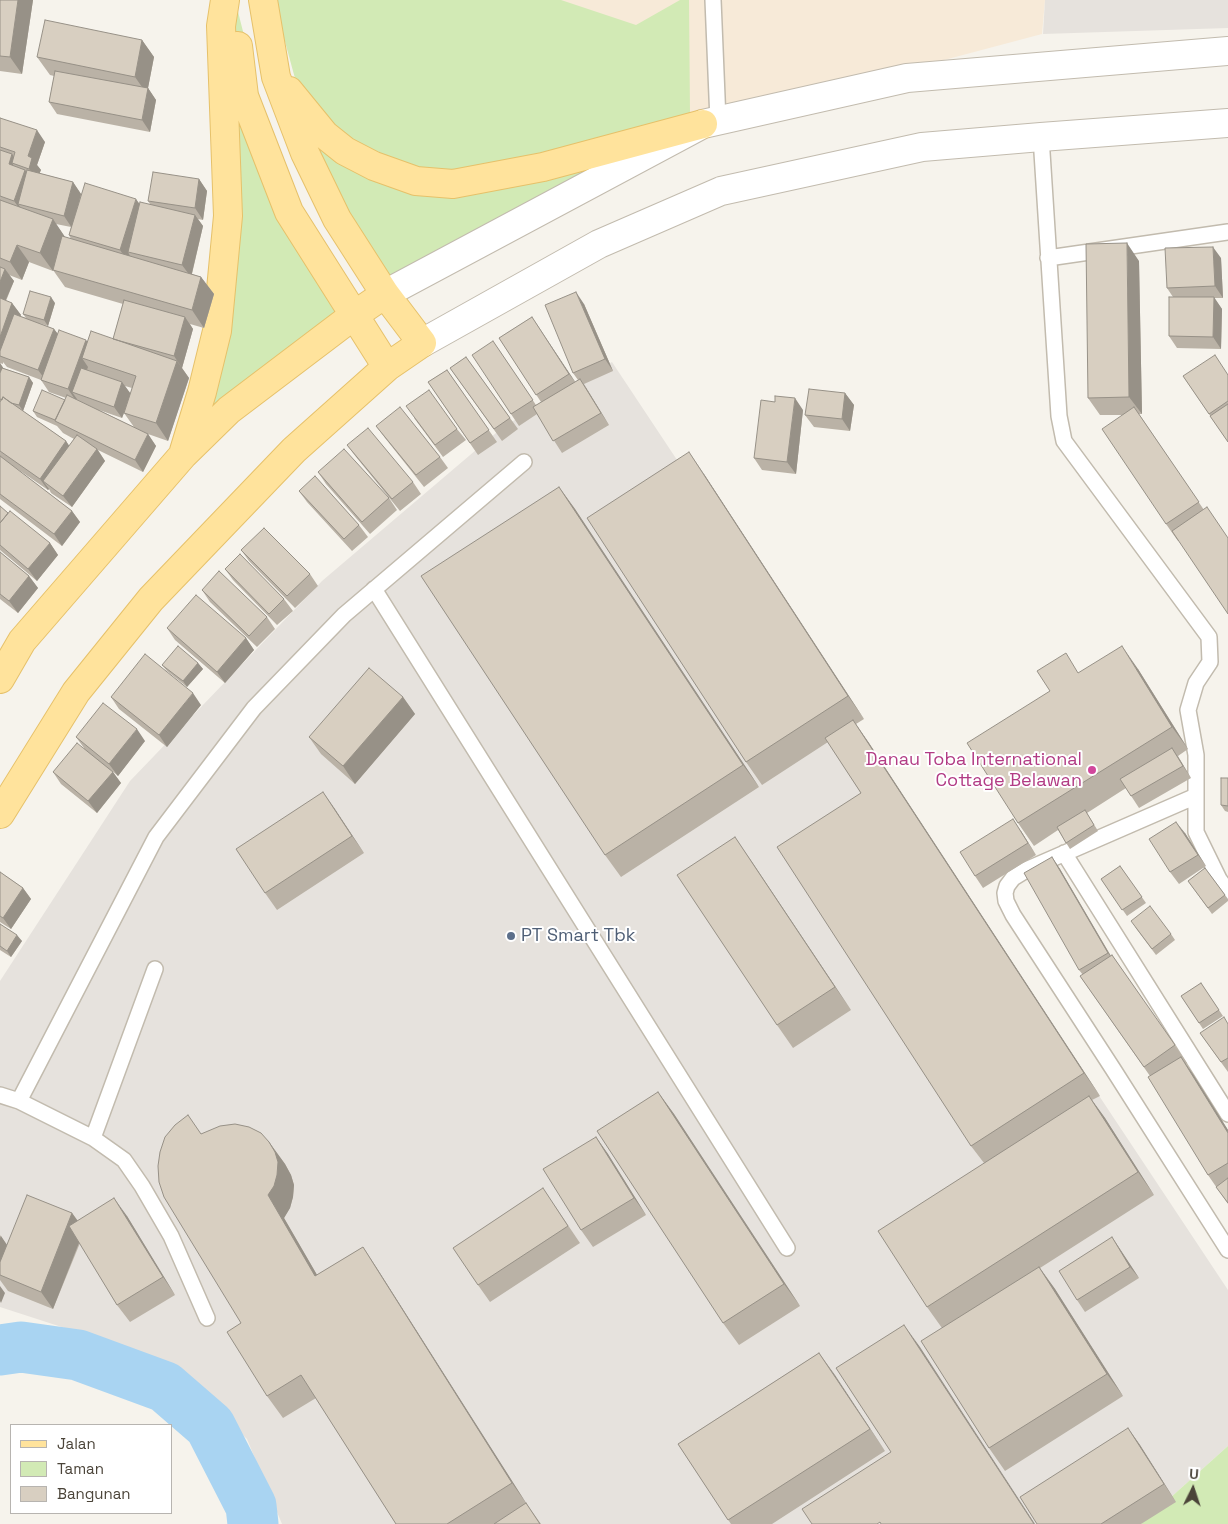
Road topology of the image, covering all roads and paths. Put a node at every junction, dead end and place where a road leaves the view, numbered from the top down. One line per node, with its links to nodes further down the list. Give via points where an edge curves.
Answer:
1 (225, 0): 16 (main road, via 221,26 228,216 217,331)
2 (232, 0): 13 (main road, via 244,96 289,212)
3 (263, 0): 6 (main road)
4 (713, 0): 7 (lane)
5 (1228, 51): 7 (street, via 907,78)
6 (276, 77): 7 (main road, via 325,135 345,151 374,166 416,181 453,184 543,167); 12 (main road, via 305,153 337,219)
7 (711, 123): 12 (street)
8 (1228, 123): 9 (street)
9 (1041, 136): 11 (lane); 14 (street, via 922,147 721,190 599,244)
10 (1228, 232): 11 (lane)
11 (1048, 258): 20 (lane, via 1059,416 1064,441 1209,637 1210,662 1196,683 1188,710 1196,756)
12 (385, 294): 13 (main road); 14 (main road)
13 (354, 316): 15 (main road); 16 (main road, via 229,410)
14 (422, 343): 15 (main road)
15 (387, 367): 21 (main road, via 294,450 151,599 76,692)
16 (183, 455): 19 (main road, via 22,640)
17 (524, 462): 18 (lane)
18 (374, 589): 26 (lane, via 344,615 254,708 156,837); 29 (lane)
19 (0, 679)
20 (1196, 796): 22 (lane); 23 (lane, via 1196,832)
21 (0, 814)
22 (1064, 853): 27 (lane); 30 (lane, via 1013,878 1007,886 1006,901)
23 (1228, 892)
24 (155, 969): 28 (lane)
25 (0, 1095): 26 (lane)
26 (20, 1101): 28 (lane)
27 (1228, 1114)
28 (93, 1138): 31 (lane, via 124,1160 142,1186 171,1236)
29 (787, 1248)
30 (1228, 1250)
31 (207, 1318)

